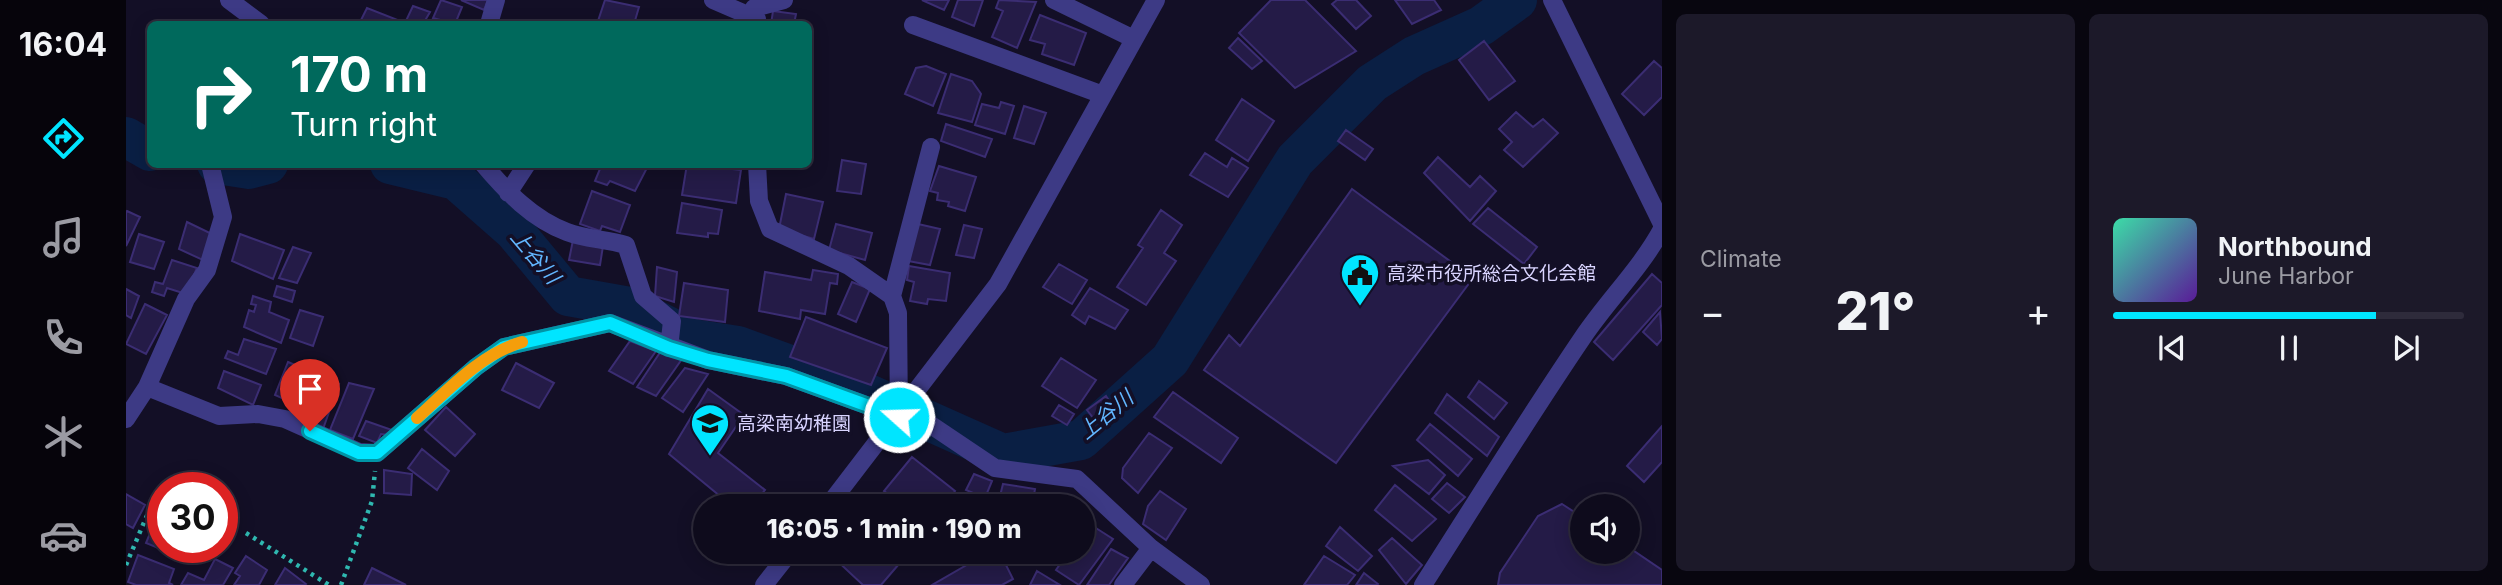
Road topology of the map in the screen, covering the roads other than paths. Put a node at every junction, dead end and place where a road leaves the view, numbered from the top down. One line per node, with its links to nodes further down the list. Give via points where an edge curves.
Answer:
1 (229, 0): 9 (street)
2 (496, 0): 10 (street)
3 (713, 0): 8 (street)
4 (784, 0): 8 (street)
5 (1054, 0): 12 (street)
6 (1156, 0): 12 (street)
7 (1552, 0): 20 (street)
8 (755, 13)
9 (254, 21)
10 (490, 21)
11 (913, 25): 13 (street)
12 (1134, 39): 13 (street)
13 (1103, 95): 24 (street, via 998,284)
14 (931, 147): 21 (street)
15 (211, 168): 23 (street, via 223,216 207,270 186,299)
16 (486, 168): 19 (street)
17 (524, 168): 19 (street)
18 (757, 168): 21 (street, via 760,201 770,229 849,266)
19 (508, 193): 22 (street, via 542,220 569,233 626,245 643,296 672,321)
20 (1662, 226): 32 (street, via 1651,249 1558,373)
21 (891, 296): 24 (street, via 898,313)
22 (669, 348): 23 (street, via 610,323 504,347 377,453 359,453 285,419 258,414 219,416); 24 (street, via 786,376)
23 (147, 387): 25 (street)
24 (899, 417): 26 (street); 27 (street, via 931,425 995,468 1077,479)
25 (126, 419)
26 (838, 494)
27 (1151, 548): 30 (street); 31 (street)
28 (782, 564): 29 (street)
29 (765, 585)
30 (1123, 585)
31 (1201, 585)
32 (1423, 585)

